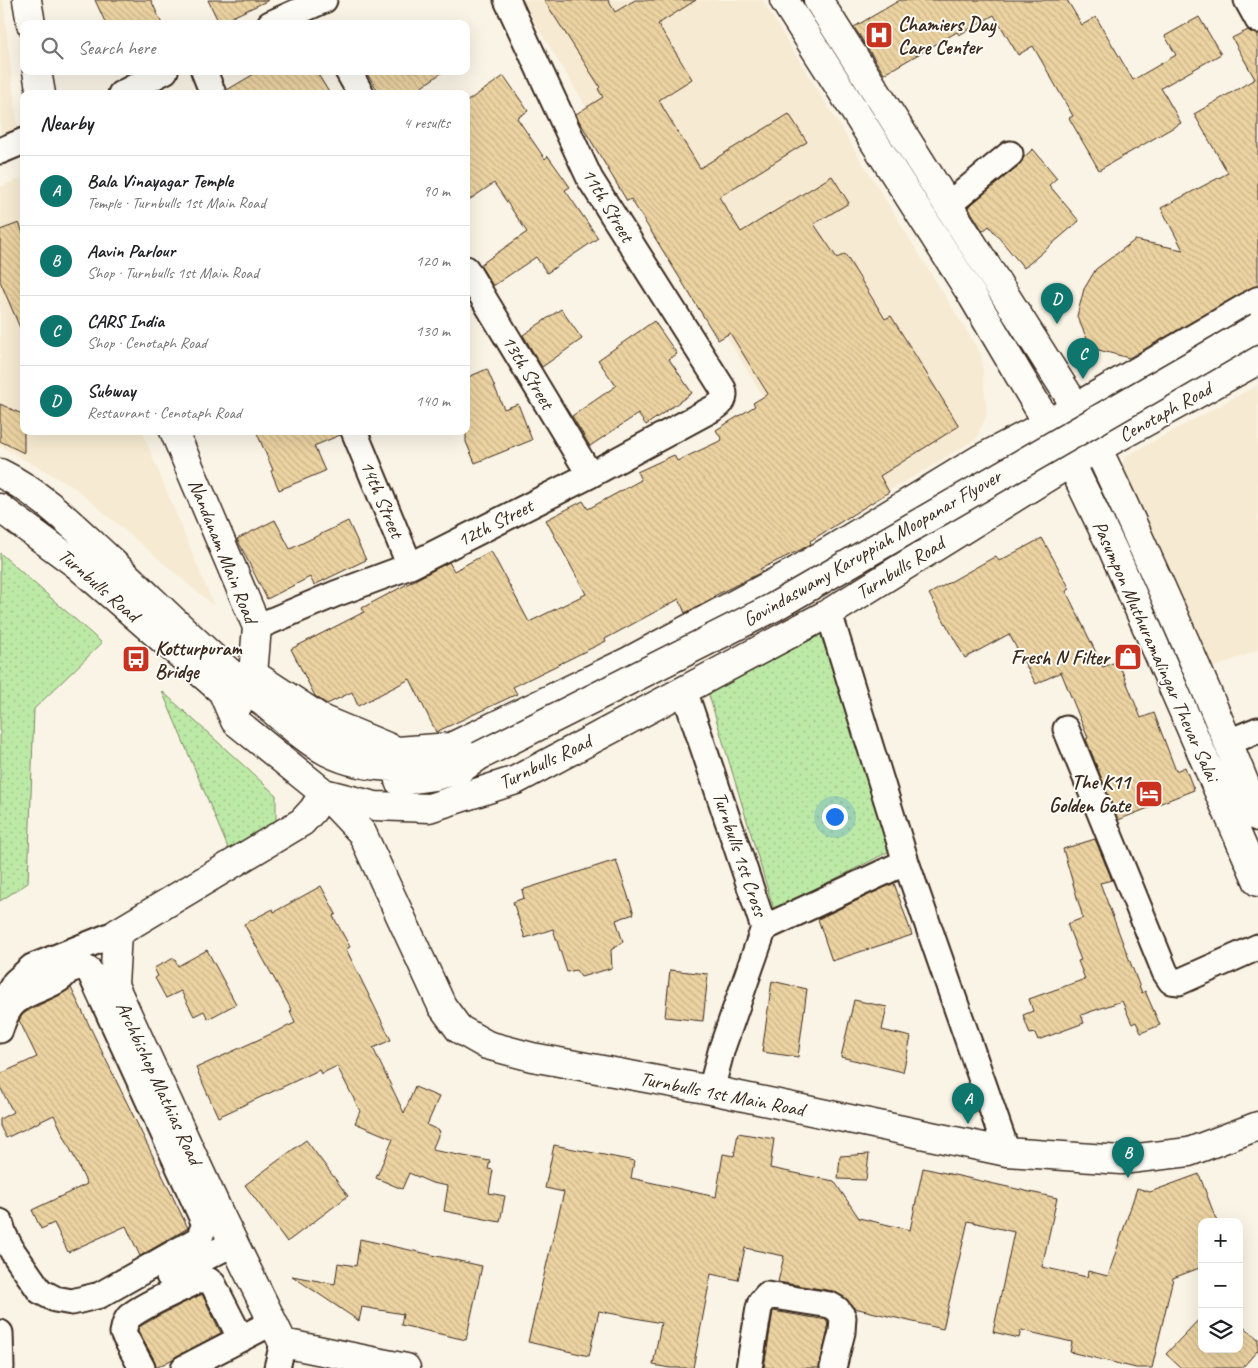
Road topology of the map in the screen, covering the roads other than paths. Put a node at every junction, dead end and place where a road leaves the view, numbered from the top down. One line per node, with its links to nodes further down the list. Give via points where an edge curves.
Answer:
1 (27, 0): 6 (street)
2 (507, 0): 24 (street, 11th Street, via 590,179 724,389)
3 (784, 0): 26 (street, Pasumpon Muthuramalingar Thevar Salai, via 974,297)
4 (818, 0): 19 (street, Pasumpon Muthuramalingar Thevar Salai)
5 (318, 10): 7 (street)
6 (30, 20)
7 (284, 20)
8 (38, 75): 12 (street)
9 (157, 75): 13 (street)
10 (206, 75): 14 (street)
11 (350, 75): 15 (street)
12 (39, 90)
13 (129, 90)
14 (211, 90)
15 (359, 90)
16 (20, 143): 17 (street)
17 (0, 151)
18 (1010, 154): 19 (street)
19 (948, 205): 25 (street, Pasumpon Muthuramalingar Thevar Salai)
20 (470, 276): 32 (street, 13th Street)
21 (1258, 301): 25 (street)
22 (1258, 327): 37 (street, Govindaswamy Karuppiah Moopanar Flyover, bridge, via 774,606 479,756 459,755 404,767 368,765 337,756 318,746 299,742)
23 (1258, 360): 29 (street, Cenotaph Road)
24 (723, 401): 32 (street, 12th Street)
25 (1082, 404): 26 (street, Turnbulls Road); 29 (street, Pasumpon Muthuramalingar Thevar Salai)
26 (1043, 426): 30 (street, Pasumpon Muthuramalingar Thevar Salai); 37 (street, Turnbulls Road, via 980,459 798,570 629,661 451,748 397,751)
27 (176, 435): 36 (street, Nandanam Main Road)
28 (356, 435): 34 (street, 14th Street)
29 (1103, 446): 30 (street, Cenotaph Road); 41 (street, Pasumpon Muthuramalingar Thevar Salai)
30 (1065, 466): 35 (street, Turnbulls Road); 45 (street, Pasumpon Muthuramalingar Thevar Salai, via 1113,550)
31 (0, 473): 37 (street, Turnbulls Road, via 28,489 64,517)
32 (590, 475): 34 (street, 12th Street)
33 (0, 508): 37 (street, Turnbulls Road)
34 (410, 566): 36 (street, 12th Street)
35 (829, 613): 38 (street, Turnbulls Road); 44 (street)
36 (257, 627): 37 (street, Nandanam Main Road)
37 (237, 681): 42 (street, Turnbulls Road, via 235,721)
38 (684, 690): 42 (street, Turnbulls Road, via 516,780 429,808 375,806); 46 (street, Turnbulls 1st Cross)
39 (1066, 729): 48 (street, via 1171,981 1180,982)
40 (1258, 730): 41 (street)
41 (1229, 742): 43 (street, Pasumpon Muthuramalingar Thevar Salai)
42 (324, 793): 47 (street, via 302,822); 52 (street, Turnbulls 1st Main Road, via 362,833 442,1006 459,1029 487,1045 532,1057)
43 (1258, 817)
44 (906, 862): 46 (street, Turnbulls 1st Cross); 54 (street)
45 (1258, 882)
46 (764, 928): 52 (street, via 722,1048)
47 (117, 933): 49 (street); 55 (street, Archbishop Mathias Road, via 114,985)
48 (1258, 947)
49 (71, 960): 50 (street, via 32,967 15,982); 51 (street, via 63,977 14,1003); 55 (street, via 89,970)
50 (0, 1008)
51 (0, 1030)
52 (711, 1090): 54 (street, Turnbulls 1st Main Road)
53 (1258, 1126): 54 (street, Turnbulls 1st Main Road, via 1189,1152 1121,1160)
54 (1007, 1152)
55 (212, 1218): 56 (street, via 199,1239 100,1295 72,1302 40,1292 13,1252); 57 (street, Archbishop Mathias Road)
56 (0, 1222)
57 (234, 1243): 58 (street); 61 (street, Archbishop Mathias Road)
58 (128, 1296)
59 (0, 1333): 62 (street)
60 (241, 1339): 61 (street); 63 (street, via 213,1284 200,1278 129,1318 123,1333); 64 (street)
61 (278, 1344): 65 (street)
62 (1, 1368)
63 (142, 1368)
64 (184, 1368)
65 (406, 1368)
66 (749, 1368): 67 (street, via 759,1308 768,1295 830,1305 837,1309 843,1317 842,1332)
67 (833, 1368)

